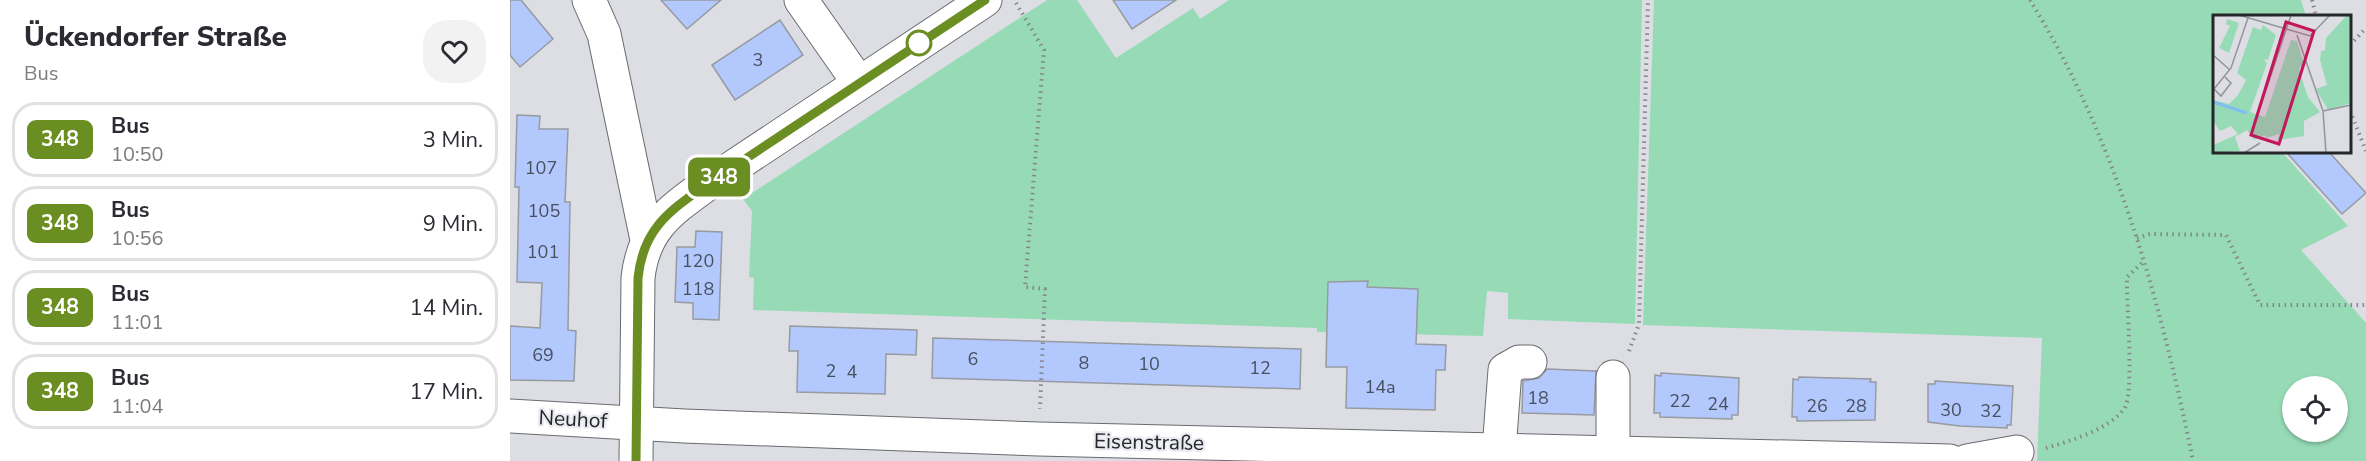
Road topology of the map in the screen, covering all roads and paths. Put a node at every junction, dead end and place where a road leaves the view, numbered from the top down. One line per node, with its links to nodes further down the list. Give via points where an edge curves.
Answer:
1 (589, 0): 15 (street, via 604,34)
2 (801, 0): 11 (street)
3 (985, 0): 11 (street)
4 (1014, 0): 22 (path, via 1044,50 1025,288 1045,289)
5 (1648, 0): 19 (path, via 1639,324)
6 (2030, 0): 14 (path, via 2077,90)
7 (2312, 0): 8 (path)
8 (2316, 15)
9 (2366, 28): 10 (path)
10 (2351, 43)
11 (859, 83): 15 (street, via 668,212)
12 (2351, 116): 13 (path)
13 (2366, 151)
14 (2137, 238): 16 (path); 17 (path, via 2150,234 2226,235 2260,305)
15 (647, 240): 21 (street, via 638,278)
16 (2144, 261): 24 (path, via 2127,277 2130,391 2123,411 2075,438); 29 (path, via 2180,394)
17 (2366, 305)
18 (1530, 362): 23 (street, via 1519,362 1505,370)
19 (1621, 365): 25 (street)
20 (510, 416): 21 (street, Neuhof)
21 (636, 422): 22 (street, Eisenstraße); 26 (street)
22 (1039, 439): 23 (street, Eisenstraße)
23 (1499, 450): 25 (street, Eisenstraße)
24 (2017, 452): 28 (street)
25 (1612, 453): 27 (street, Eisenstraße)
26 (636, 461)
27 (1950, 461)
28 (1967, 461)
29 (2193, 461)

